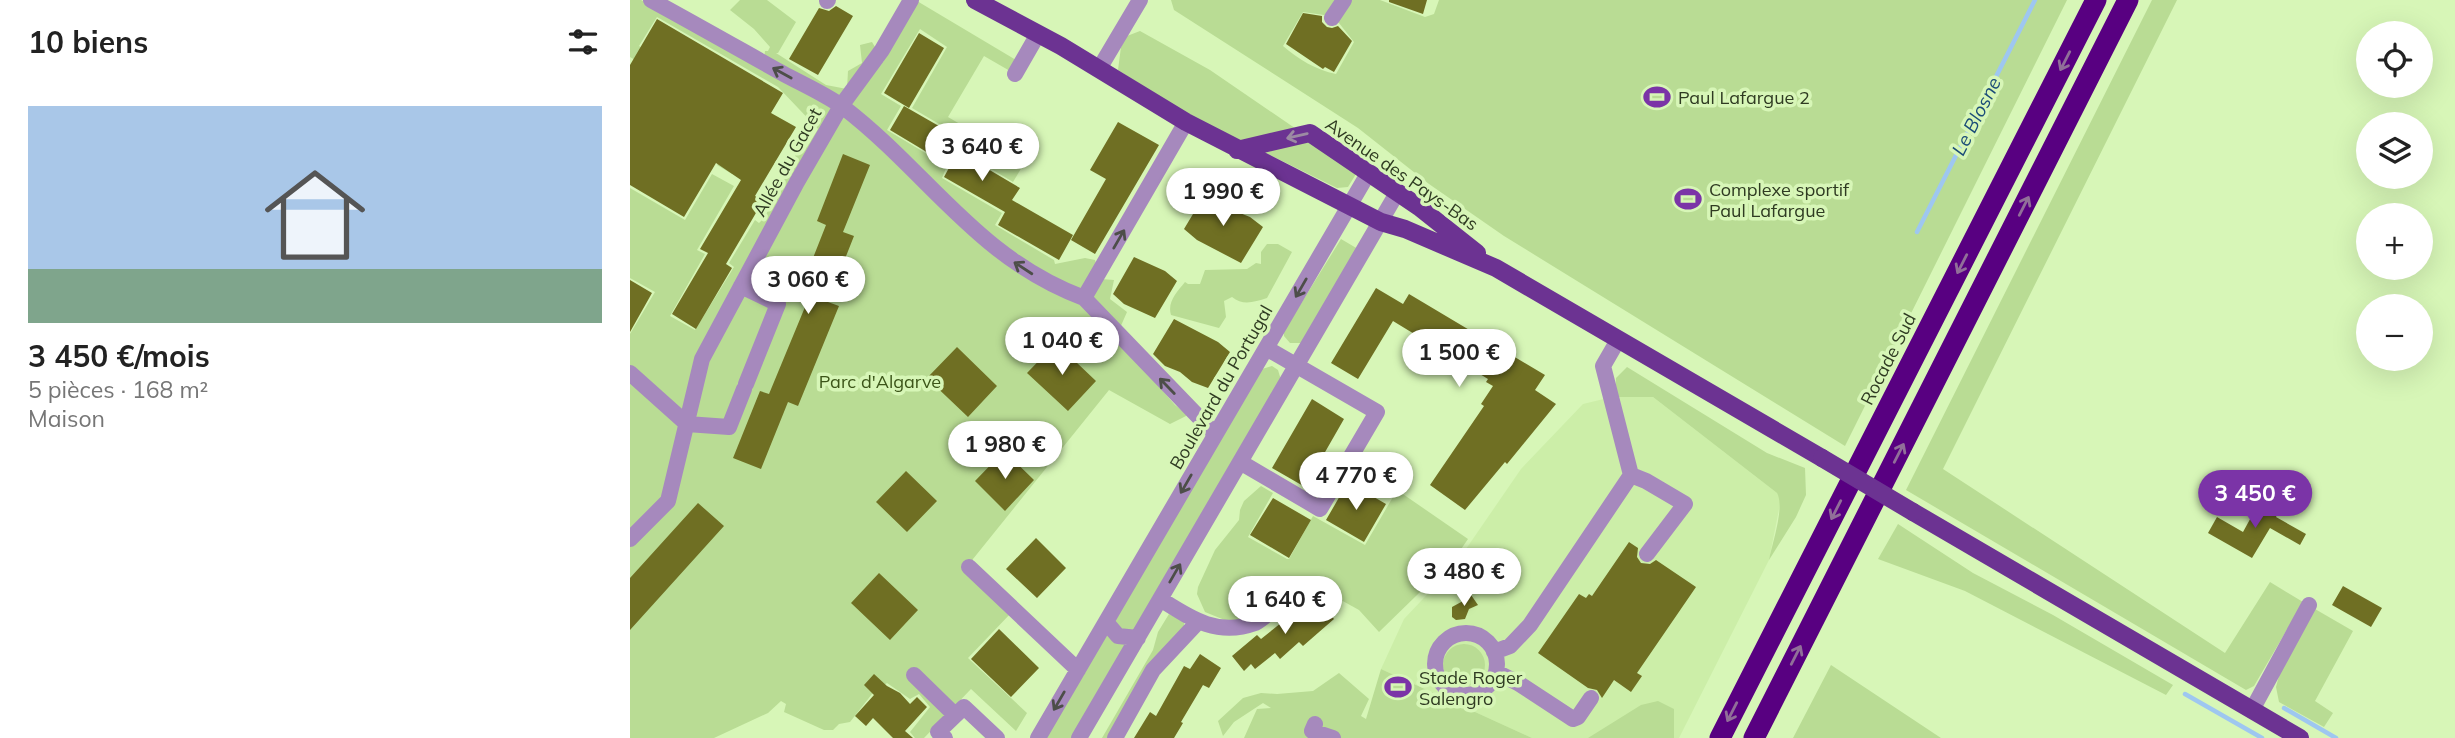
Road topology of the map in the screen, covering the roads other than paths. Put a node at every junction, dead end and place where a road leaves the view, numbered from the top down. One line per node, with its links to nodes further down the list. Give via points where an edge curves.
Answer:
1 (651, 0): 12 (street, one-way to 1)
2 (911, 0): 12 (street, Allée du Gacet)
3 (975, 0): 9 (main road, Avenue des Pays-Bas)
4 (1140, 0): 10 (street)
5 (1344, 0): 8 (street)
6 (2096, 0): 53 (highway, Rocade Sud, one-way to 53)
7 (2128, 0): 54 (highway, one-way to 7)
8 (1332, 18)
9 (1038, 34): 10 (main road, Avenue des Pays-Bas); 11 (street)
10 (1099, 69): 13 (main road, Avenue des Pays-Bas)
11 (1015, 74)
12 (841, 106): 20 (street, Allée du Gacet); 21 (street, one-way to 12, via 1024,270 986,242)
13 (1186, 122): 14 (main road, Avenue des Pays-Bas); 21 (street, one-way to 13)
14 (1237, 150): 15 (main road, Avenue des Pays-Bas, one-way to 14, via 1310,133); 17 (main road, Avenue des Pays-Bas)
15 (1369, 172): 16 (main road, Avenue des Pays-Bas); 17 (street, Boulevard du Portugal)
16 (1397, 193): 18 (street); 19 (main road, Avenue des Pays-Bas)
17 (1350, 205): 18 (main road, Avenue des Pays-Bas); 23 (street, Boulevard du Portugal, one-way to 23)
18 (1381, 222): 19 (main road, Avenue des Pays-Bas); 24 (street)
19 (1496, 268): 22 (main road, Avenue des Pays-Bas)
20 (741, 286): 26 (street, Allée du Gacet, via 702,359); 26 (street, via 778,304 729,427)
21 (1084, 298): 27 (street, one-way to 21)
22 (1618, 340): 29 (street, via 1603,366); 44 (main road, Avenue des Pays-Bas, bridge)
23 (1266, 348): 24 (street); 27 (street, Boulevard du Portugal)
24 (1297, 365): 28 (street); 28 (street, via 1377,412 1371,423 1320,509)
25 (633, 375): 26 (street)
26 (687, 424): 30 (street, Allée du Gacet, via 668,501)
27 (1215, 435): 36 (street, Boulevard du Portugal, one-way to 36)
28 (1240, 463): 33 (street, one-way to 28)
29 (1631, 475): 31 (street, via 1685,504); 39 (street, via 1530,625 1510,646)
30 (630, 539)
31 (1647, 554)
32 (969, 567): 40 (street)
33 (1160, 599): 37 (street); 38 (street)
34 (2309, 605): 44 (street)
35 (1277, 606): 37 (street, via 1257,622 1231,628)
36 (1106, 622): 38 (street, via 1118,636); 40 (street, Boulevard du Portugal)
37 (1197, 623): 51 (street, via 1153,670)
38 (1138, 638): 50 (street)
39 (1494, 652): 41 (street); 41 (street, via 1480,637 1460,634 1443,643 1435,662 1440,682 1466,695 1485,688)
40 (1078, 670): 49 (street, Boulevard du Portugal, one-way to 49)
41 (1496, 672): 43 (street, via 1573,719)
42 (914, 675): 45 (street)
43 (1591, 698)
44 (2252, 710): 55 (main road, Avenue des Pays-Bas)
45 (955, 715): 47 (street, via 938,732); 48 (street, via 964,707)
46 (1315, 724): 52 (street, via 1312,731)
47 (945, 738)
48 (997, 738)
49 (1038, 738)
50 (1079, 738)
51 (1115, 738)
52 (1333, 738)
53 (1720, 738)
54 (1754, 738)
55 (2300, 738)

